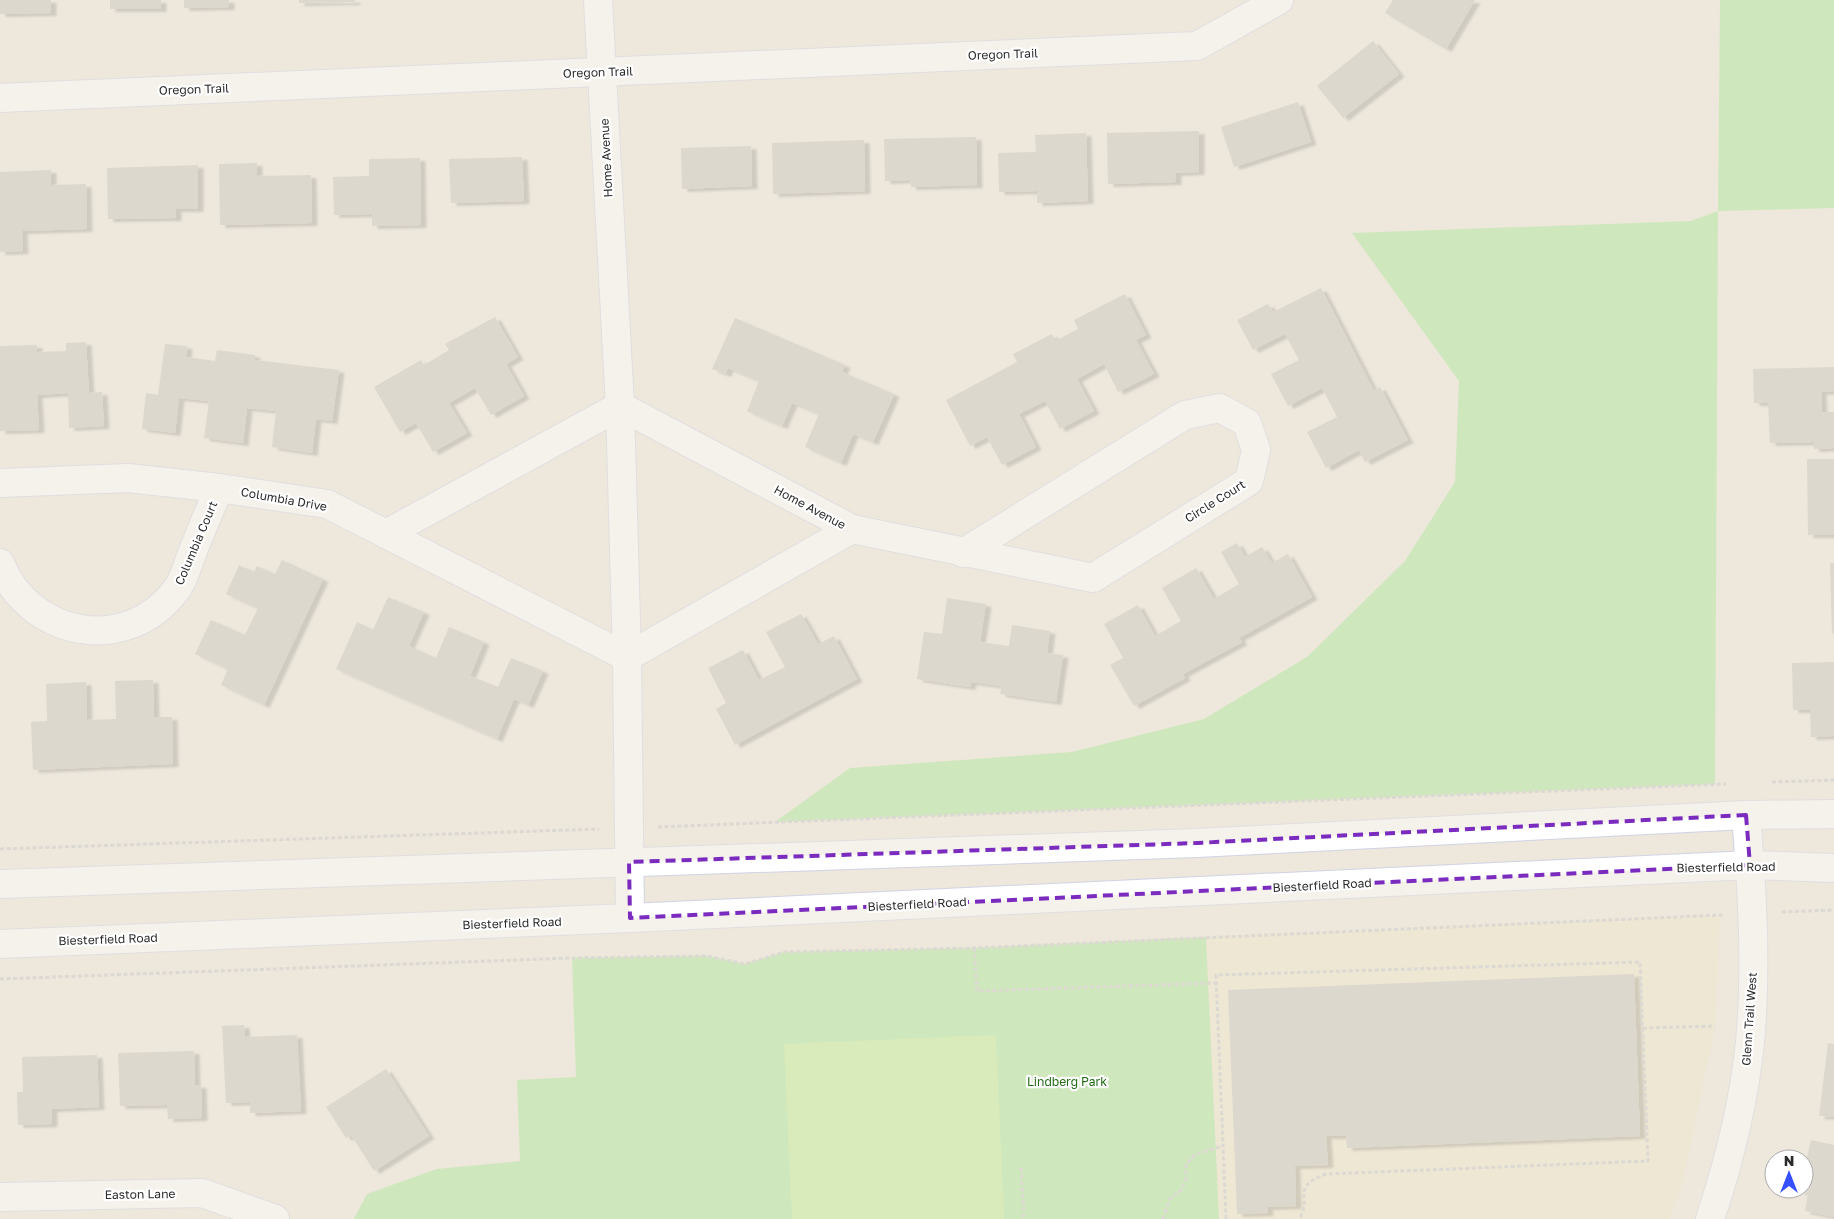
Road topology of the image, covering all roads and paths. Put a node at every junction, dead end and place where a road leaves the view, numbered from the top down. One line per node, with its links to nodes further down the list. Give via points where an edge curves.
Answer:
1 (598, 0): 3 (street, Home Avenue)
2 (1279, 0): 3 (street, Oregon Trail, via 1197,46)
3 (602, 72): 4 (street, Oregon Trail); 5 (street, Home Avenue)
4 (0, 98)
5 (620, 406): 8 (street, Home Avenue); 9 (street); 12 (street, Home Avenue)
6 (0, 483): 7 (street, Columbia Drive, via 128,478)
7 (219, 488): 9 (street, Columbia Drive, via 327,504); 11 (street, Columbia Court, via 177,589 158,609 127,626 86,631 47,619 16,593)
8 (852, 529): 10 (street, Circle Court); 12 (street, Home Avenue)
9 (386, 534): 12 (street, Columbia Drive)
10 (963, 553): 10 (street, Circle Court, via 1093,578 1249,481 1256,450 1247,423 1220,408 1185,415)
11 (0, 563)
12 (627, 657): 18 (street, Home Avenue)
13 (1834, 780): 14 (path)
14 (1764, 782)
15 (1734, 783): 18 (path)
16 (1834, 814): 17 (street)
17 (1746, 815): 20 (street, via 1197,843); 21 (street, Glenn Trail West)
18 (628, 828): 19 (path); 20 (street, Home Avenue)
19 (0, 849)
20 (629, 862): 23 (street); 27 (street, Home Avenue)
21 (1750, 865): 22 (street, Biesterfield Road); 27 (street, Biesterfield Road); 42 (street, Glenn Trail West, via 1754,955 1750,1042 1740,1110)
22 (1834, 868)
23 (0, 884)
24 (1834, 910): 25 (path)
25 (1793, 912)
26 (1715, 915): 29 (path)
27 (630, 918): 28 (street, Biesterfield Road)
28 (0, 944)
29 (974, 948): 30 (path, via 784,952 746,964 707,956 572,958); 31 (path, via 977,991)
30 (0, 979)
31 (1217, 983): 33 (path, via 1216,975 1640,962); 34 (path)
32 (1715, 1026): 33 (path)
33 (1643, 1028): 41 (path, via 1648,1160 1326,1174 1310,1180 1304,1192 1304,1212)
34 (1223, 1146): 39 (path, via 1196,1154 1186,1164 1186,1179 1181,1190 1170,1199); 40 (path)
35 (1021, 1168): 38 (path)
36 (0, 1197): 37 (street, Easton Lane, via 202,1193)
37 (275, 1219)
38 (1024, 1219)
39 (1163, 1219)
40 (1226, 1219)
41 (1299, 1219)
42 (1710, 1219)

